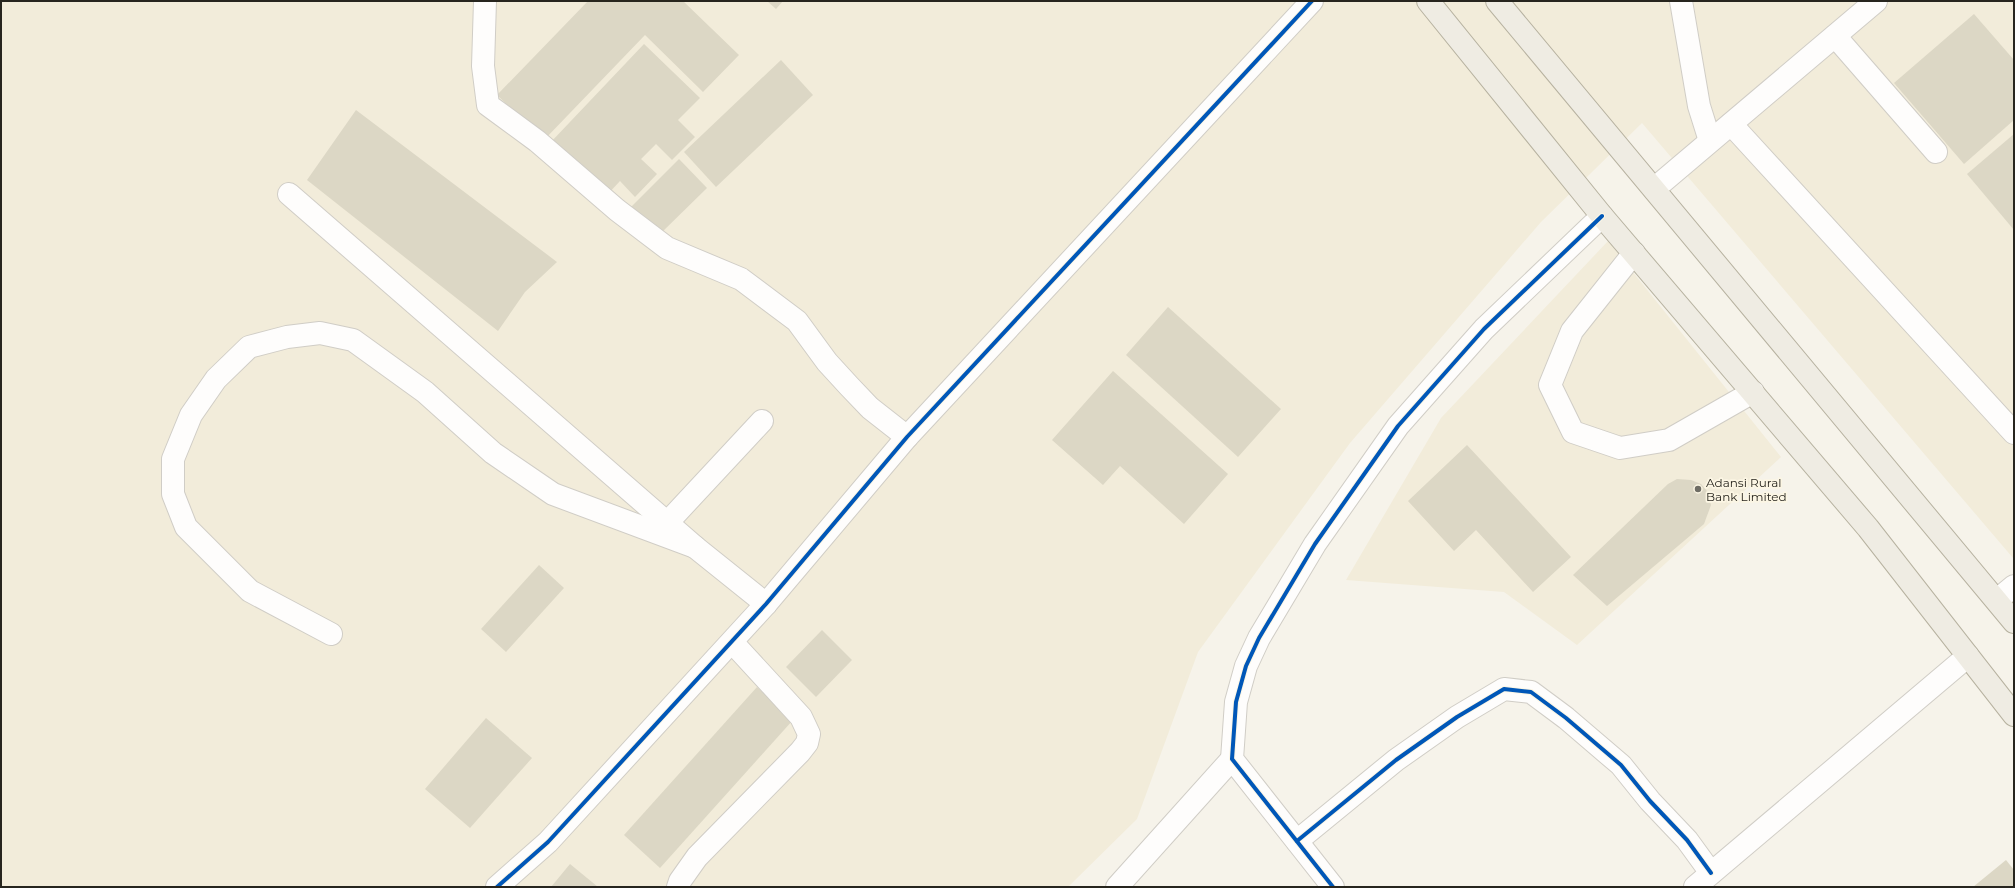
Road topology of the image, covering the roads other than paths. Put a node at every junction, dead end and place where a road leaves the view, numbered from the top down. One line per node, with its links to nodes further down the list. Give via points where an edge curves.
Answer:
1 (485, 1): 18 (street, via 483,66 488,105 537,141 617,210 668,248 741,279 797,321 827,362 849,386 870,408)
2 (1312, 1): 18 (street)
3 (1428, 1): 13 (main road)
4 (1497, 1): 11 (main road)
5 (1681, 1): 9 (street, via 1699,106)
6 (1876, 1): 7 (street)
7 (1835, 36): 8 (street); 10 (street)
8 (1730, 124): 9 (street); 17 (street)
9 (1710, 141): 11 (street)
10 (1936, 152)
11 (1654, 189): 22 (main road)
12 (289, 194): 19 (street)
13 (1602, 216): 14 (main road); 29 (street, via 1484,330 1398,426 1315,544 1259,638 1246,666 1236,702)
14 (1634, 253): 15 (main road); 15 (street, via 1572,331 1550,386 1573,432 1620,448 1668,440)
15 (1752, 392): 27 (main road, via 1868,528)
16 (762, 421): 19 (street)
17 (2014, 432)
18 (907, 437): 23 (street)
19 (667, 523): 20 (street)
20 (695, 547): 23 (street); 25 (street, via 553,494 493,453 425,392 353,340 320,333 287,337 249,347 216,379 191,415 173,459 173,494 186,527 250,591)
21 (2014, 586): 22 (street)
22 (1997, 600): 24 (main road)
23 (766, 604): 26 (street)
24 (2014, 622)
25 (331, 634)
26 (732, 642): 32 (street, via 548,842); 33 (street, via 801,717 809,734 807,743 800,752 697,857)
27 (1968, 656): 28 (main road); 31 (street)
28 (2014, 716)
29 (1232, 759): 30 (street); 34 (street)
30 (1297, 841): 31 (street, via 1396,760 1504,689 1531,692 1621,765 1650,801 1687,840); 35 (street)
31 (1711, 873): 36 (street)
32 (497, 887)
33 (678, 887)
34 (1117, 887)
35 (1333, 887)
36 (1694, 887)

